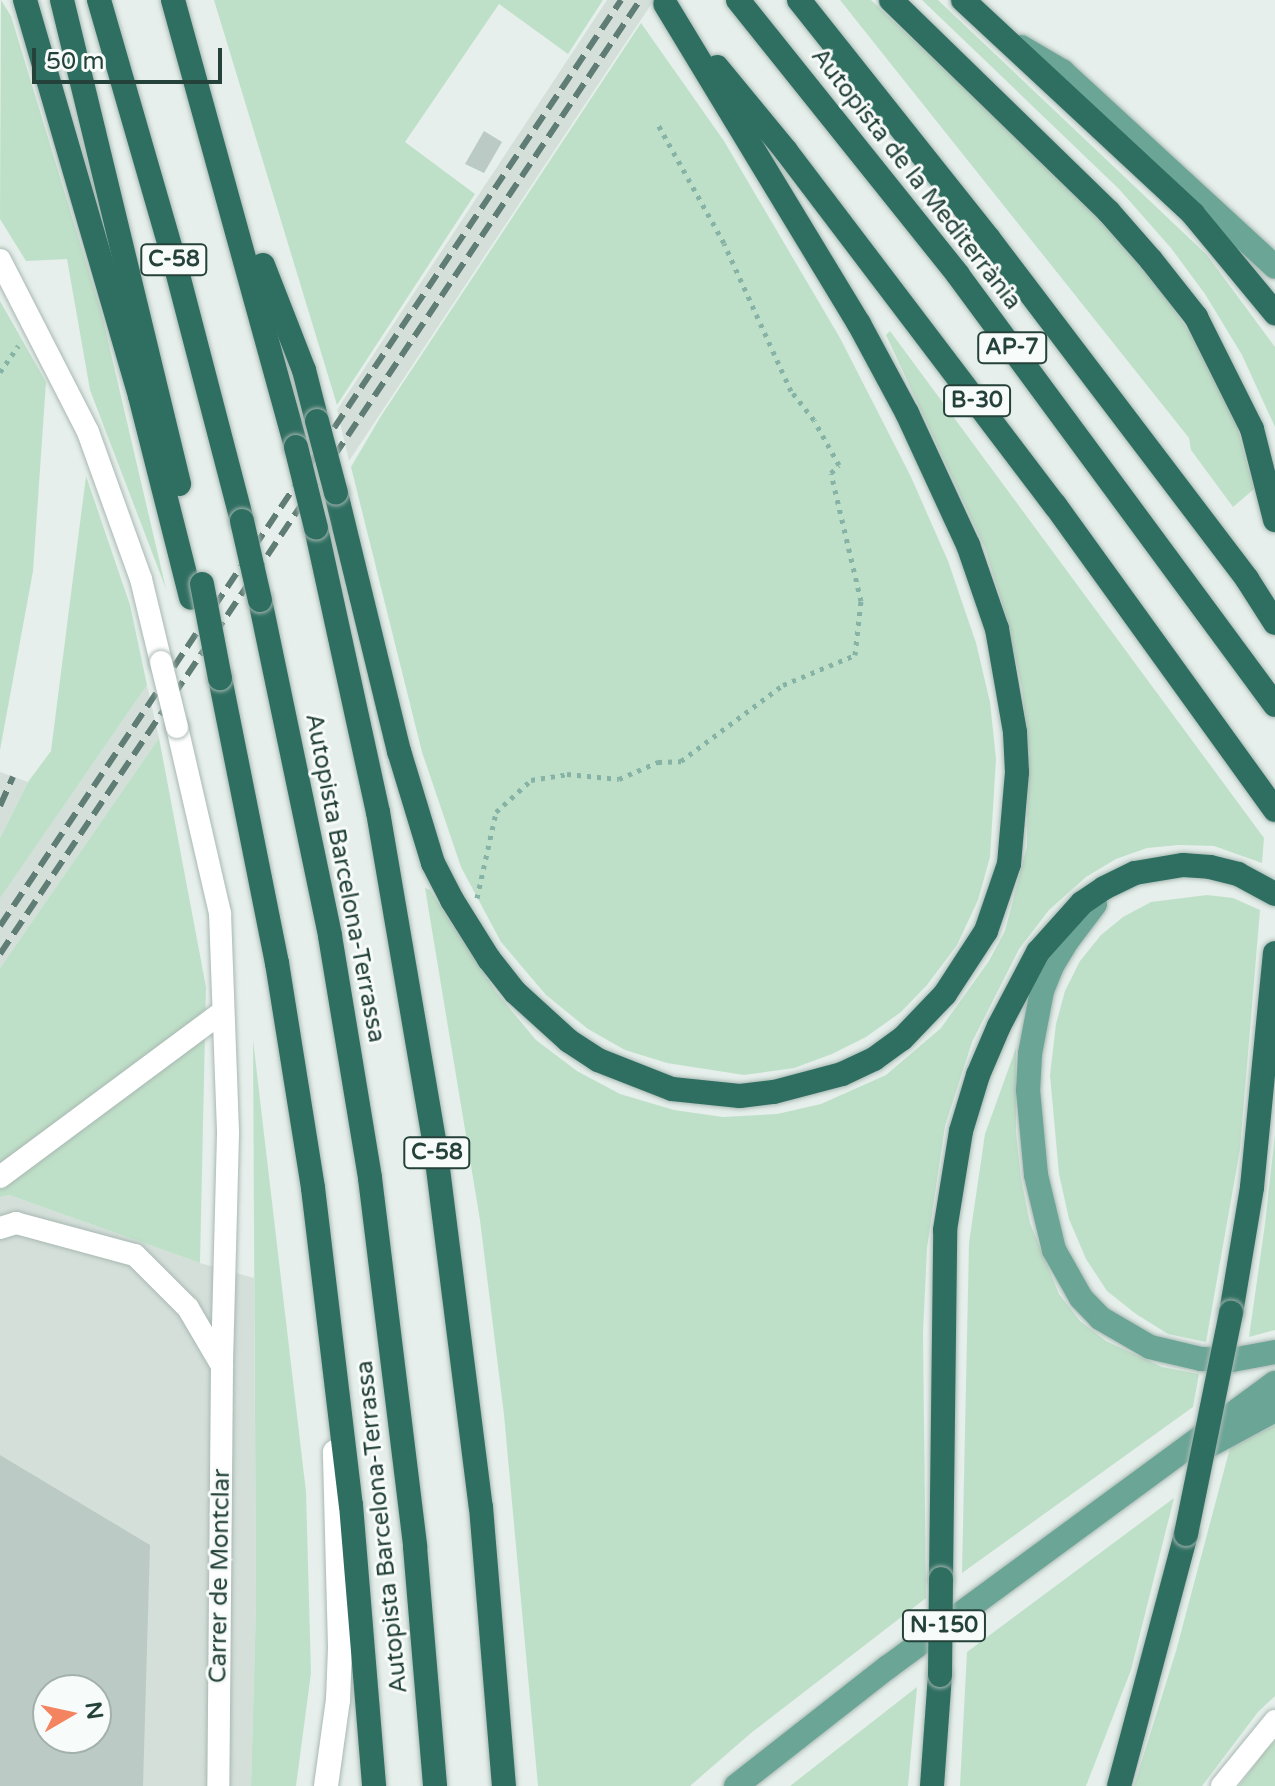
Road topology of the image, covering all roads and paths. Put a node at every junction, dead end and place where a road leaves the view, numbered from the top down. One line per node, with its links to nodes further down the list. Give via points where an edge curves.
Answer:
1 (25, 0): 17 (highway)
2 (62, 0): 17 (highway, via 113,201)
3 (99, 0): 39 (highway, Autopista Barcelona-Terrassa / C-58, bridge, via 242,521 318,874 368,1163 402,1424)
4 (173, 0): 12 (highway, Autopista Barcelona-Terrassa / C-58)
5 (738, 0): 19 (highway, Autopista de la Mediterrània / AP-7, via 958,275)
6 (799, 0): 18 (highway, Autopista de la Mediterrània / AP-7, via 989,239)
7 (891, 0): 16 (highway, via 1030,133 1151,260 1196,317 1252,429)
8 (963, 0): 10 (highway)
9 (663, 2): 20 (highway, B-30, via 786,151 1055,505); 23 (highway, via 859,324 968,545 997,629 1015,732 1009,864 990,921 968,963 902,1039 842,1074 740,1096 672,1089 598,1060 515,992)
10 (1002, 36): 14 (main road, via 1062,71); 15 (highway, via 1193,214)
11 (656, 121): 23 (path, via 724,243 791,391 839,465 831,473 861,601 855,655 783,685 681,761 658,762 619,779 567,774 531,780 496,812)
12 (210, 128): 23 (highway, bridge, via 304,370 419,822 433,863); 40 (highway, Autopista Barcelona-Terrassa / C-58, bridge, via 316,528 378,812 435,1145 481,1507)
13 (0, 260): 25 (street, Carrer de Montclar, bridge, via 88,432 141,579 220,913)
14 (1275, 267)
15 (1275, 313)
16 (1275, 520)
17 (196, 591): 28 (highway, bridge, via 261,875 293,1053)
18 (1275, 623)
19 (1275, 705)
20 (1275, 810)
21 (1135, 873): 22 (highway, via 1183,865 1210,867 1238,874); 29 (main road, via 1084,916 1042,991 1028,1090 1043,1217 1054,1250 1081,1298 1123,1334 1162,1351 1201,1359); 42 (highway, bridge, via 1082,903 1038,952 999,1026 961,1131 945,1230 940,1675)
22 (1275, 894)
23 (470, 930)
24 (1275, 953): 34 (highway, bridge, via 1252,1187 1231,1313 1186,1534)
25 (221, 1013): 26 (street); 30 (street, Carrer de Montclar, via 228,1134)
26 (0, 1177)
27 (0, 1228): 30 (street, via 16,1223 135,1255 188,1308)
28 (328, 1314): 37 (main road, via 340,1647); 38 (highway, via 351,1505)
29 (1275, 1352)
30 (222, 1366): 36 (street, Carrer de Montclar)
31 (1275, 1383): 33 (main road, N-150)
32 (1275, 1410): 33 (main road)
33 (1156, 1472): 41 (main road, N-150, via 888,1667)
34 (1138, 1713): 43 (highway); 44 (highway)
35 (1275, 1721): 45 (street)
36 (218, 1786)
37 (326, 1786)
38 (374, 1786)
39 (435, 1786)
40 (504, 1786)
41 (736, 1786)
42 (932, 1786)
43 (1104, 1786)
44 (1119, 1786)
45 (1222, 1786)

